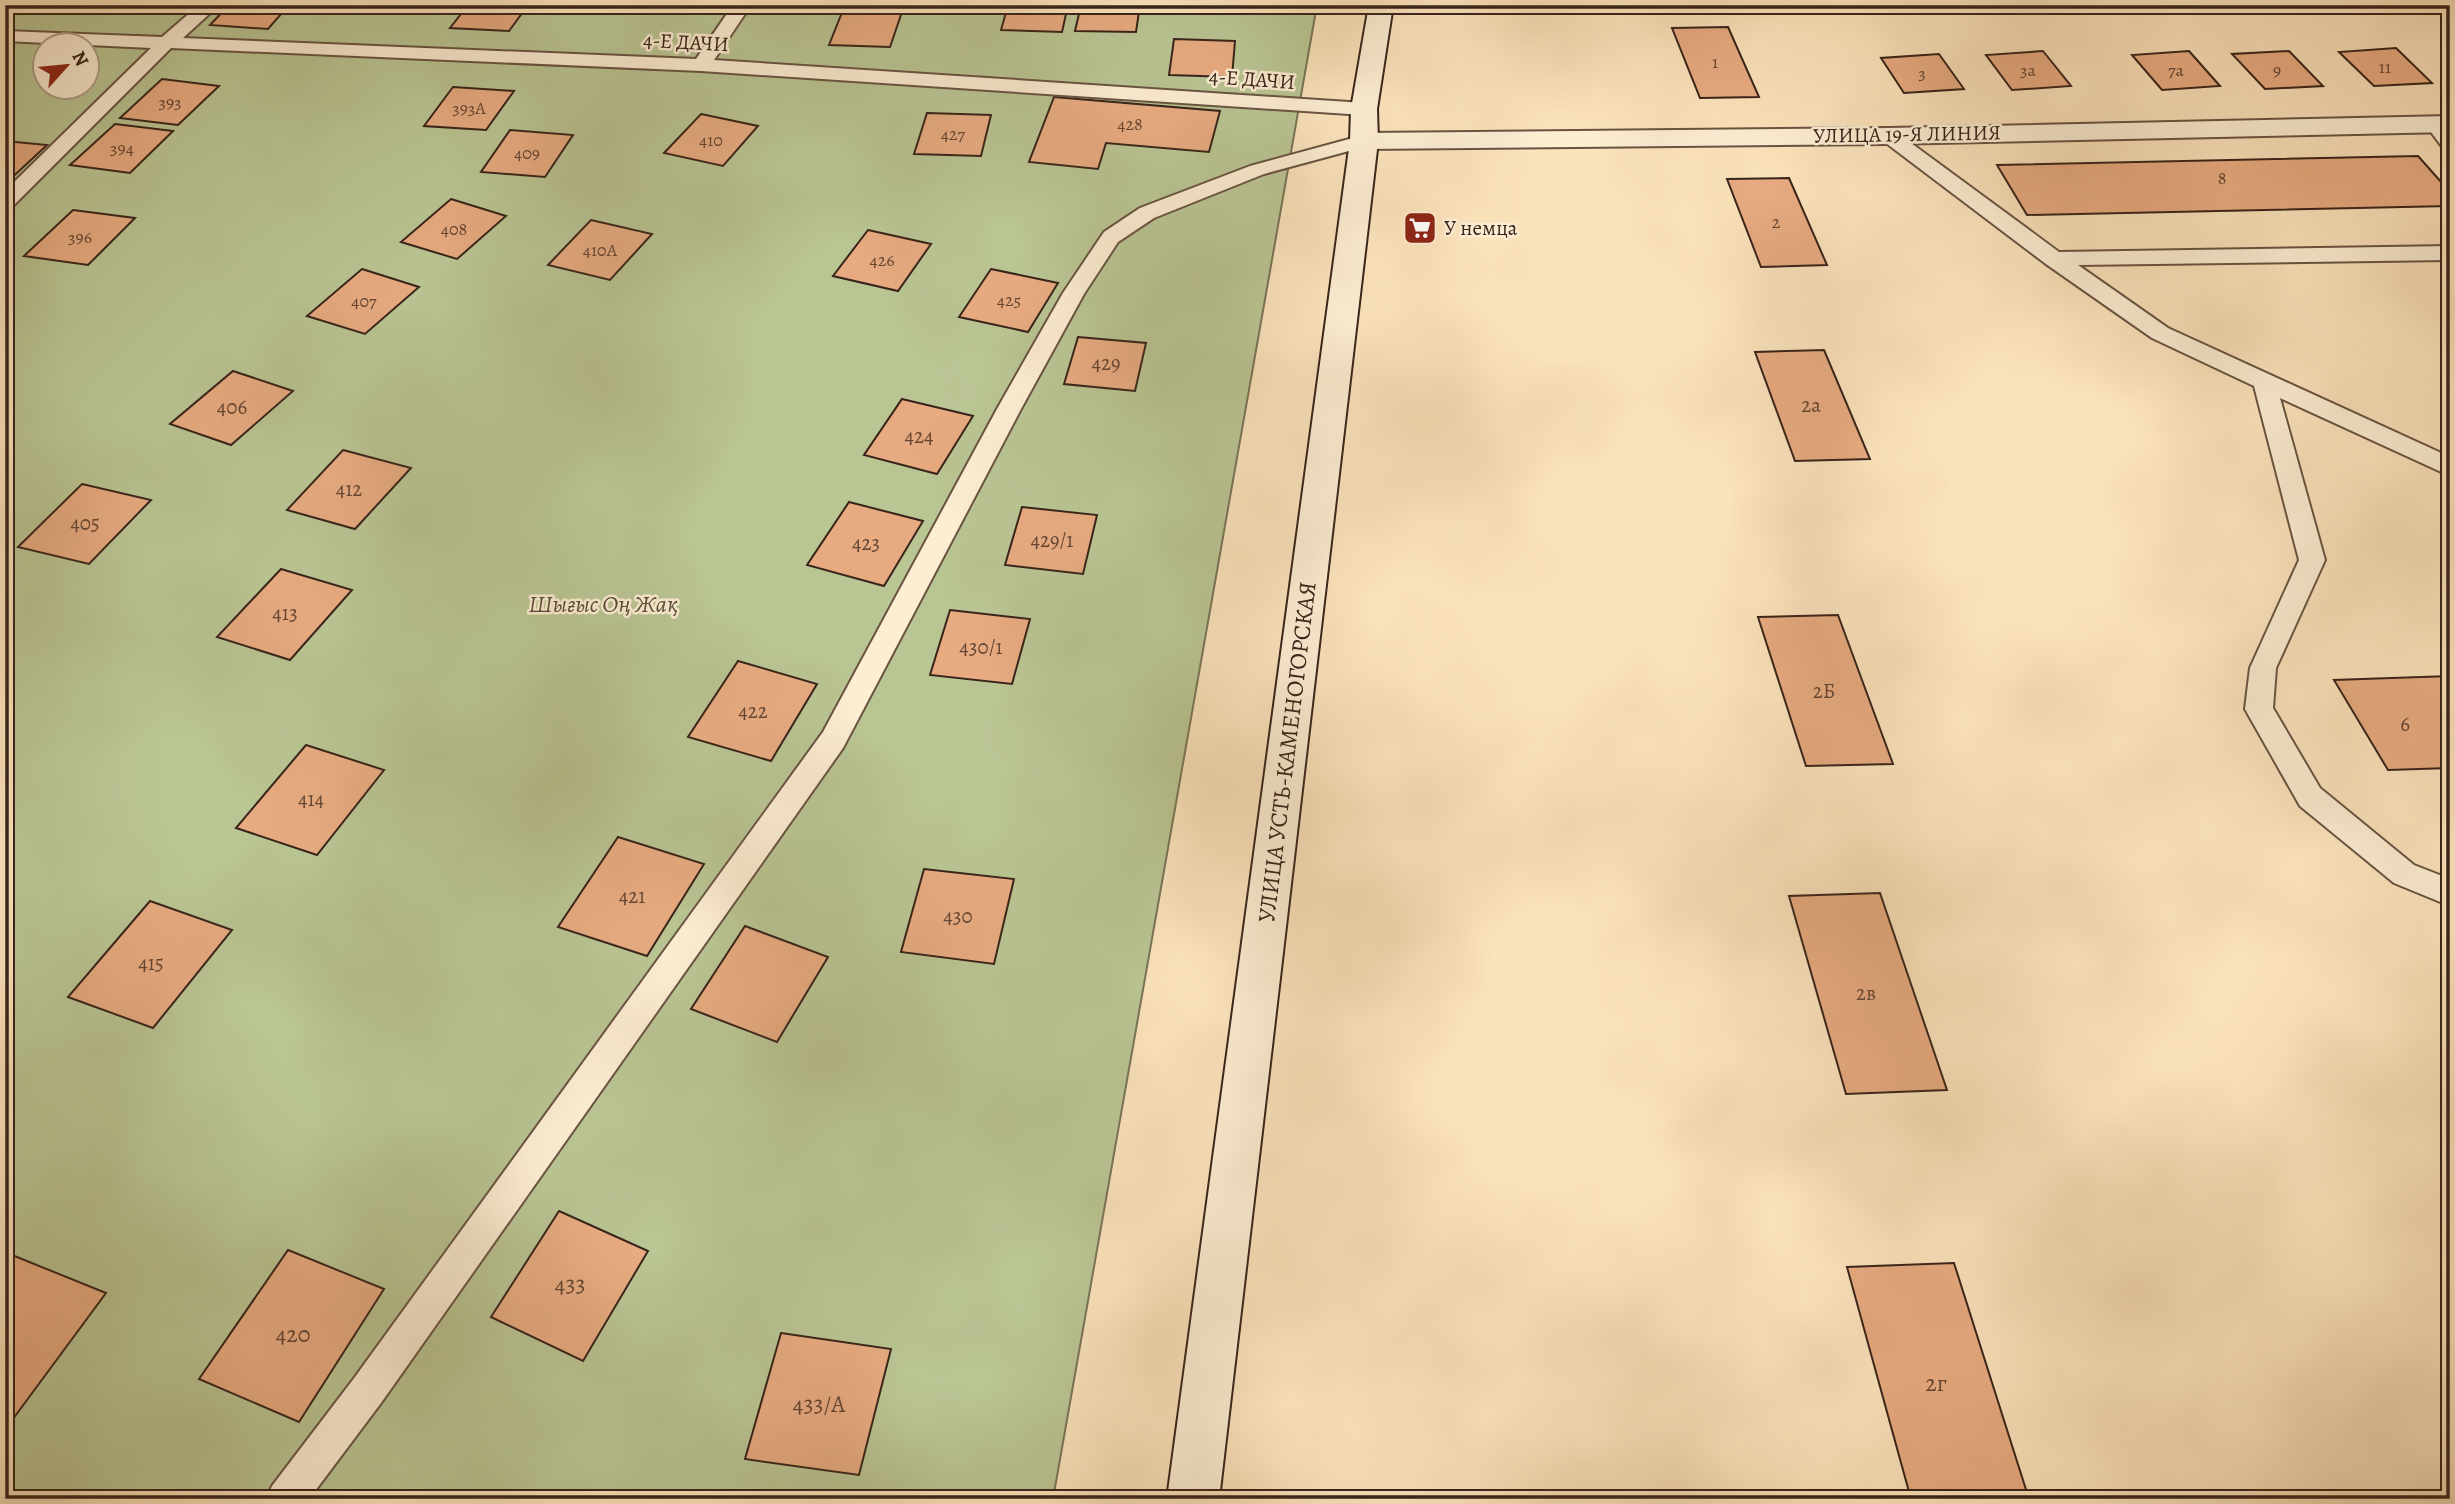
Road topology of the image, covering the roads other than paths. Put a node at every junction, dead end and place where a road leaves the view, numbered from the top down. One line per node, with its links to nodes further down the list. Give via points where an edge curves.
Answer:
1 (210, 5): 5 (lane)
2 (742, 5): 6 (lane)
3 (1381, 5): 7 (street, УЛИЦА УСТЬ-КАМЕНОГОРСКАЯ)
4 (5, 36): 5 (lane, 4-Е ДАЧИ)
5 (167, 42): 6 (lane, 4-Е ДАЧИ); 10 (lane)
6 (701, 65): 7 (lane, 4-Е ДАЧИ)
7 (1364, 125): 9 (street, УЛИЦА 19-Я ЛИНИЯ); 16 (lane, via 1147,213 1111,237 1035,363 833,740); 17 (street, УЛИЦА УСТЬ-КАМЕНОГОРСКАЯ)
8 (2445, 130): 9 (street, УЛИЦА 19-Я ЛИНИЯ)
9 (1889, 136): 12 (lane)
10 (5, 203)
11 (2450, 253): 12 (lane)
12 (2054, 259): 13 (lane, via 2160,333)
13 (2264, 381): 14 (lane); 15 (lane, via 2312,560 2263,668 2259,709 2310,797 2404,874)
14 (2450, 467)
15 (2450, 893)
16 (285, 1499)
17 (1193, 1499)

